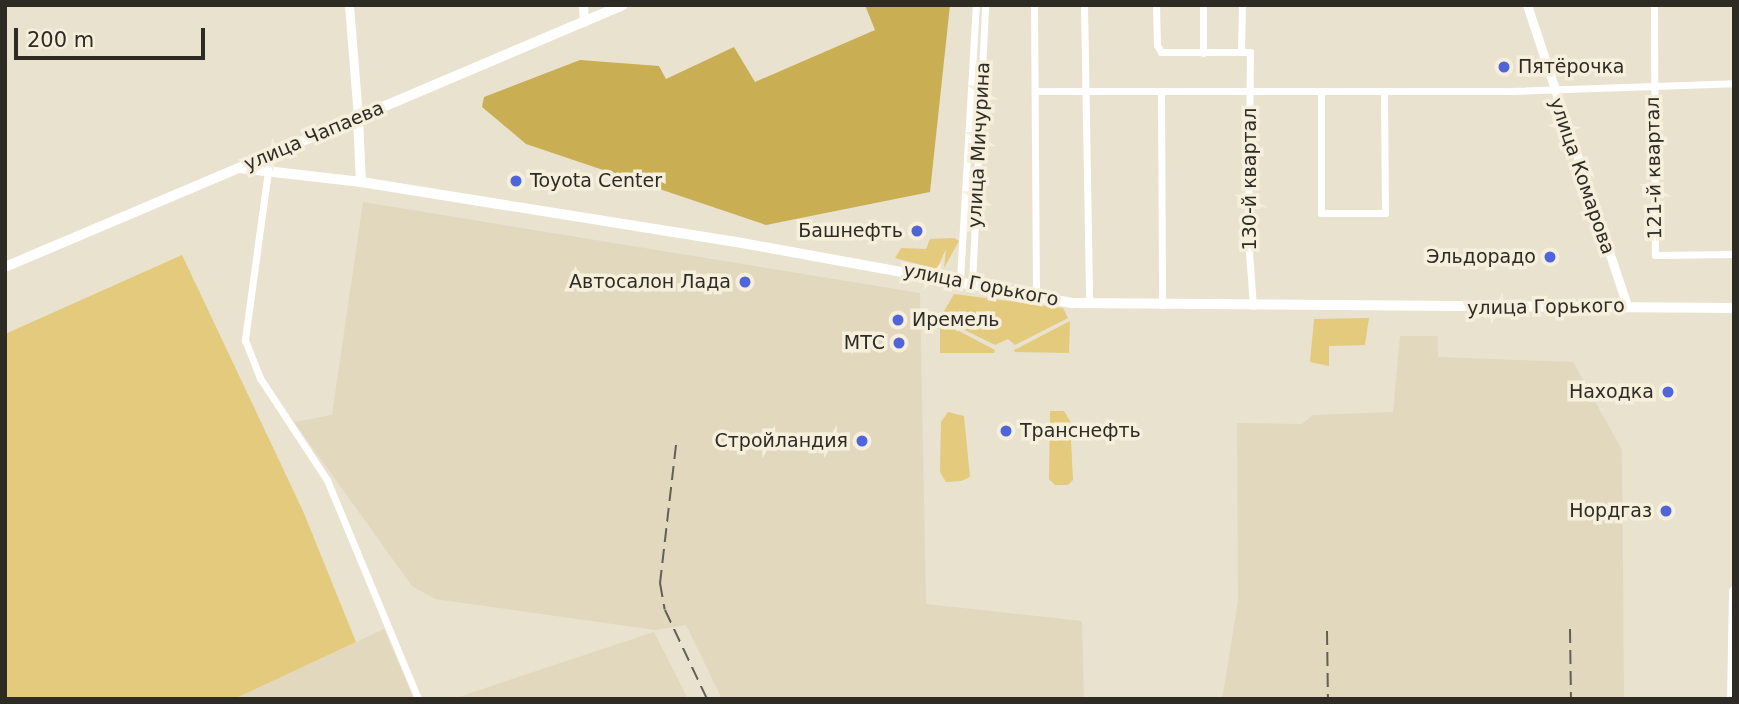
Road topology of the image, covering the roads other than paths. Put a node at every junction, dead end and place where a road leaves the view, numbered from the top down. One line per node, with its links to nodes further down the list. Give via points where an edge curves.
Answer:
1 (349, 5): 25 (street)
2 (583, 5): 13 (street)
3 (623, 5): 13 (main road, улица Чапаева)
4 (976, 5): 31 (street, улица Мичурина)
5 (985, 5): 32 (street, улица Мичурина)
6 (1034, 5): 20 (street)
7 (1084, 5): 22 (street)
8 (1156, 5): 15 (street, via 1161,52)
9 (1203, 5): 15 (street)
10 (1241, 5): 14 (street, 130-й квартал)
11 (1527, 5): 19 (street, улица Комарова)
12 (1654, 5): 17 (street)
13 (584, 22): 25 (main road, улица Чапаева)
14 (1246, 52): 15 (street); 18 (street, 130-й квартал)
15 (1203, 53)
16 (1734, 83): 17 (street)
17 (1653, 87): 19 (street); 29 (street, 121-й квартал, via 1655,255)
18 (1250, 90): 21 (street); 23 (street); 36 (street, 130-й квартал, via 1248,238)
19 (1553, 90): 24 (street); 37 (street, улица Комарова)
20 (1035, 91): 22 (street); 33 (street)
21 (1321, 91): 24 (street); 24 (street, via 1321,213 1385,213)
22 (1085, 92): 23 (street); 34 (street)
23 (1161, 92): 35 (street)
24 (1384, 92)
25 (358, 117): 26 (main road, улица Чапаева); 28 (main road)
26 (240, 168): 27 (main road, улица Горького); 30 (main road, улица Чапаева)
27 (268, 171): 28 (main road, улица Горького); 40 (street, via 245,324 248,348 266,388 327,480)
28 (360, 182): 31 (main road, улица Горького)
29 (1734, 254)
30 (5, 267)
31 (960, 280): 32 (main road, улица Горького)
32 (972, 284): 33 (main road, улица Горького)
33 (1037, 299): 34 (main road, улица Горького)
34 (1089, 303): 35 (main road, улица Горького)
35 (1162, 304): 36 (main road, улица Горького)
36 (1254, 306): 37 (main road, улица Горького)
37 (1626, 306): 38 (main road, улица Горького)
38 (1734, 309)
39 (1734, 591): 41 (main road)
40 (418, 699)
41 (1732, 699)

